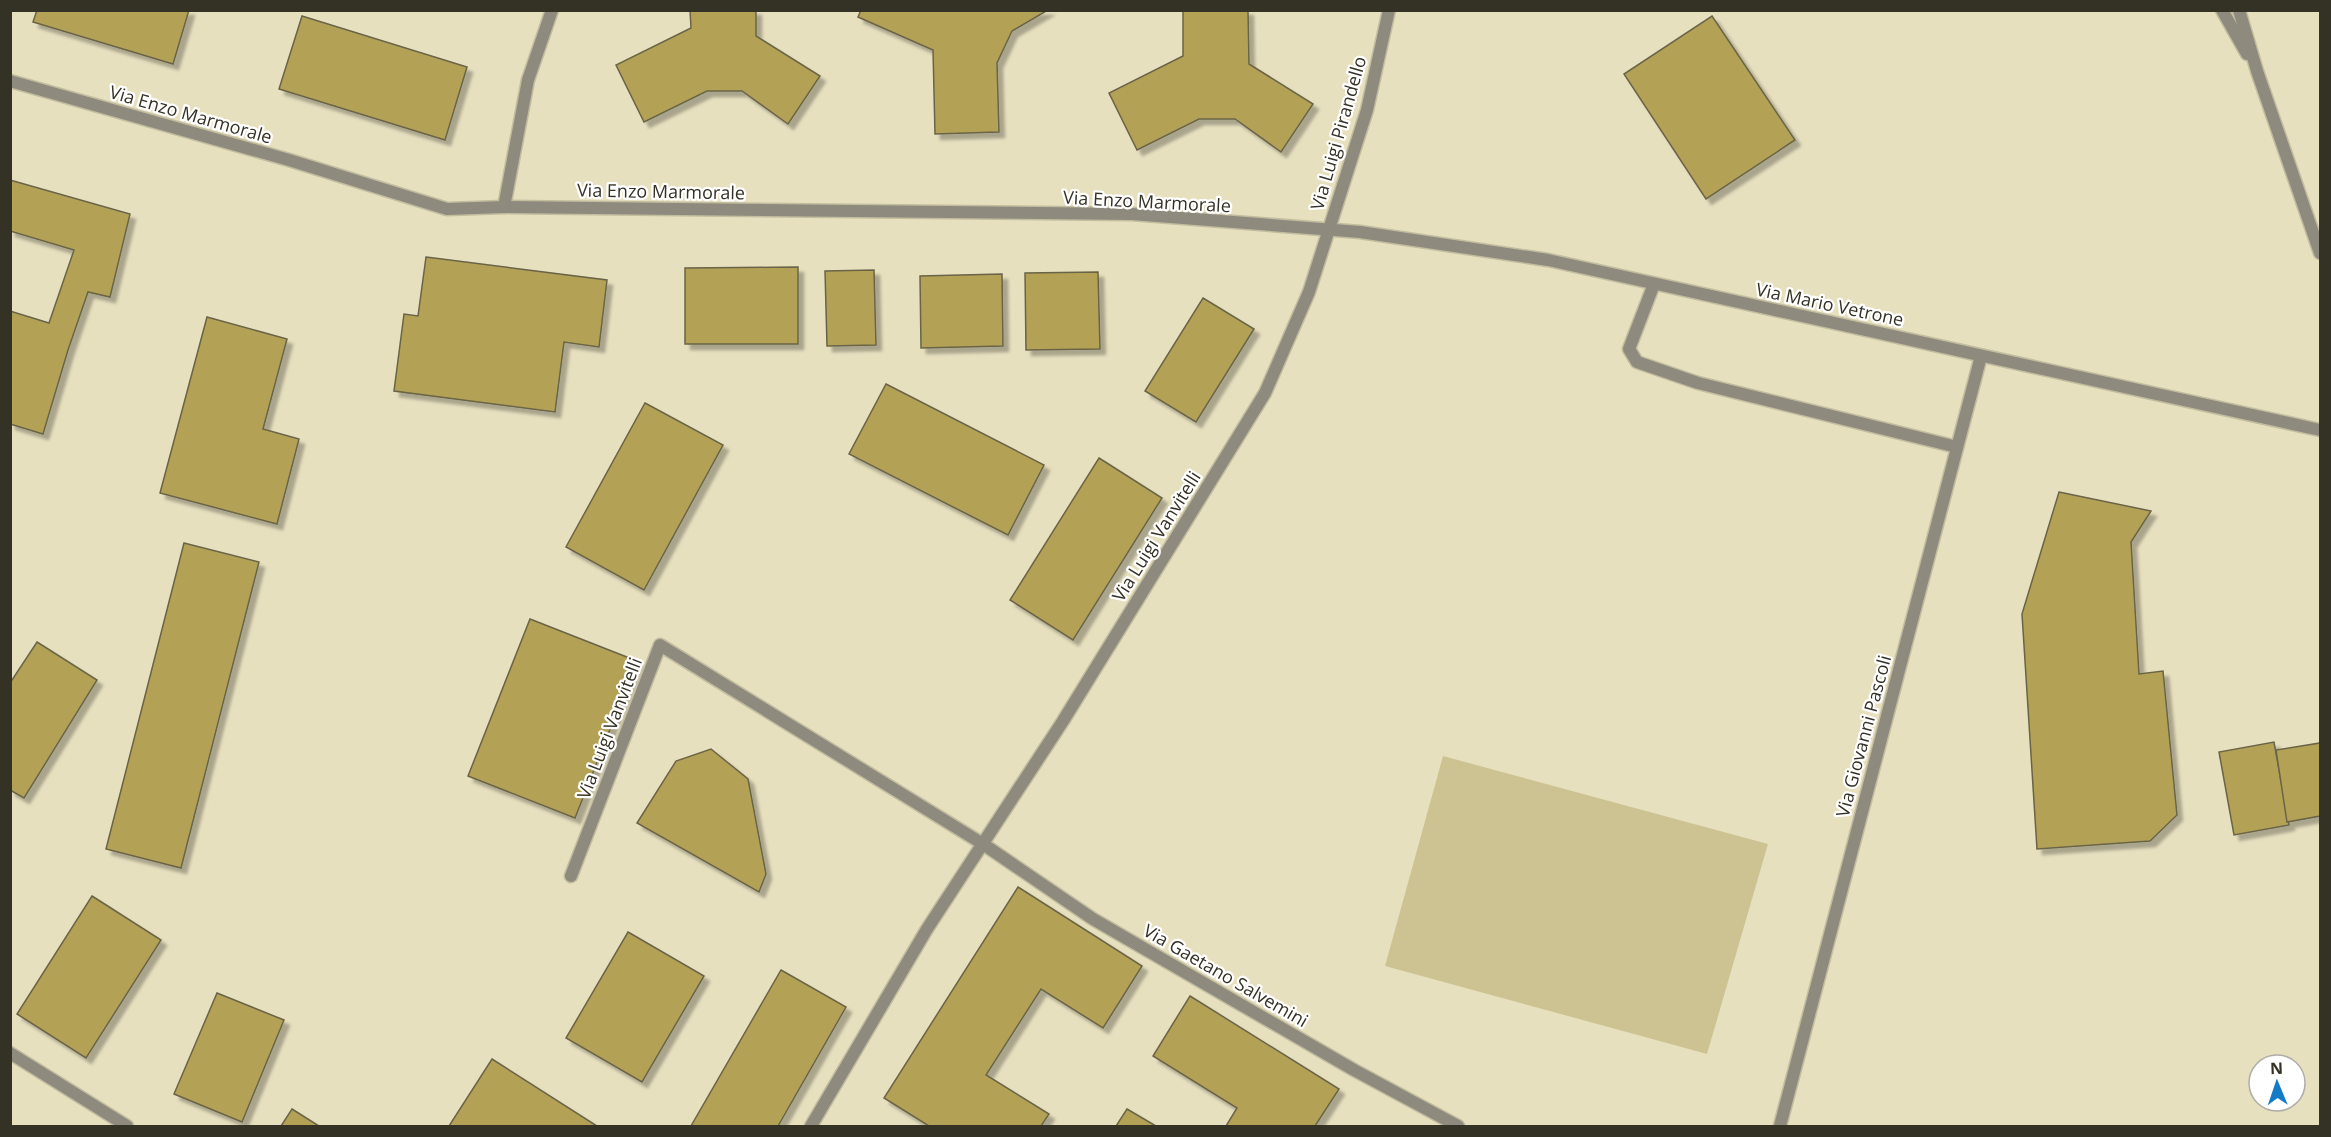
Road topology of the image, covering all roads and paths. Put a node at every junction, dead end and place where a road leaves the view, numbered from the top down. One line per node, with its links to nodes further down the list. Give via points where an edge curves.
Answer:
1 (552, 10): 7 (street, via 528,80)
2 (1389, 10): 8 (street, Via Luigi Pirandello, via 1367,110)
3 (2222, 10): 5 (street)
4 (2239, 10): 5 (street)
5 (2257, 71): 9 (street)
6 (10, 81): 7 (street, Via Enzo Marmorale, via 447,208)
7 (504, 207): 8 (street, Via Enzo Marmorale, via 1132,214)
8 (1328, 230): 10 (street, Via Mario Vetrone, via 1548,260); 14 (street, Via Luigi Vanvitelli, via 1309,292 1265,393)
9 (2320, 253)
10 (1654, 284): 11 (street, Via Mario Vetrone); 13 (street, via 1629,349 1637,362 1698,383)
11 (1981, 356): 12 (street, Via Mario Vetrone); 13 (street, Via Giovanni Pascoli)
12 (2320, 430)
13 (1957, 447): 20 (street, Via Giovanni Pascoli)
14 (983, 844): 15 (street, Via Luigi Vanvitelli, via 660,645); 18 (street, Via Luigi Vanvitelli, via 927,929); 19 (street, Via Gaetano Salvemini, via 1093,919)
15 (571, 876)
16 (10, 1053): 17 (street)
17 (127, 1126)
18 (811, 1126)
19 (1458, 1126)
20 (1780, 1126)

